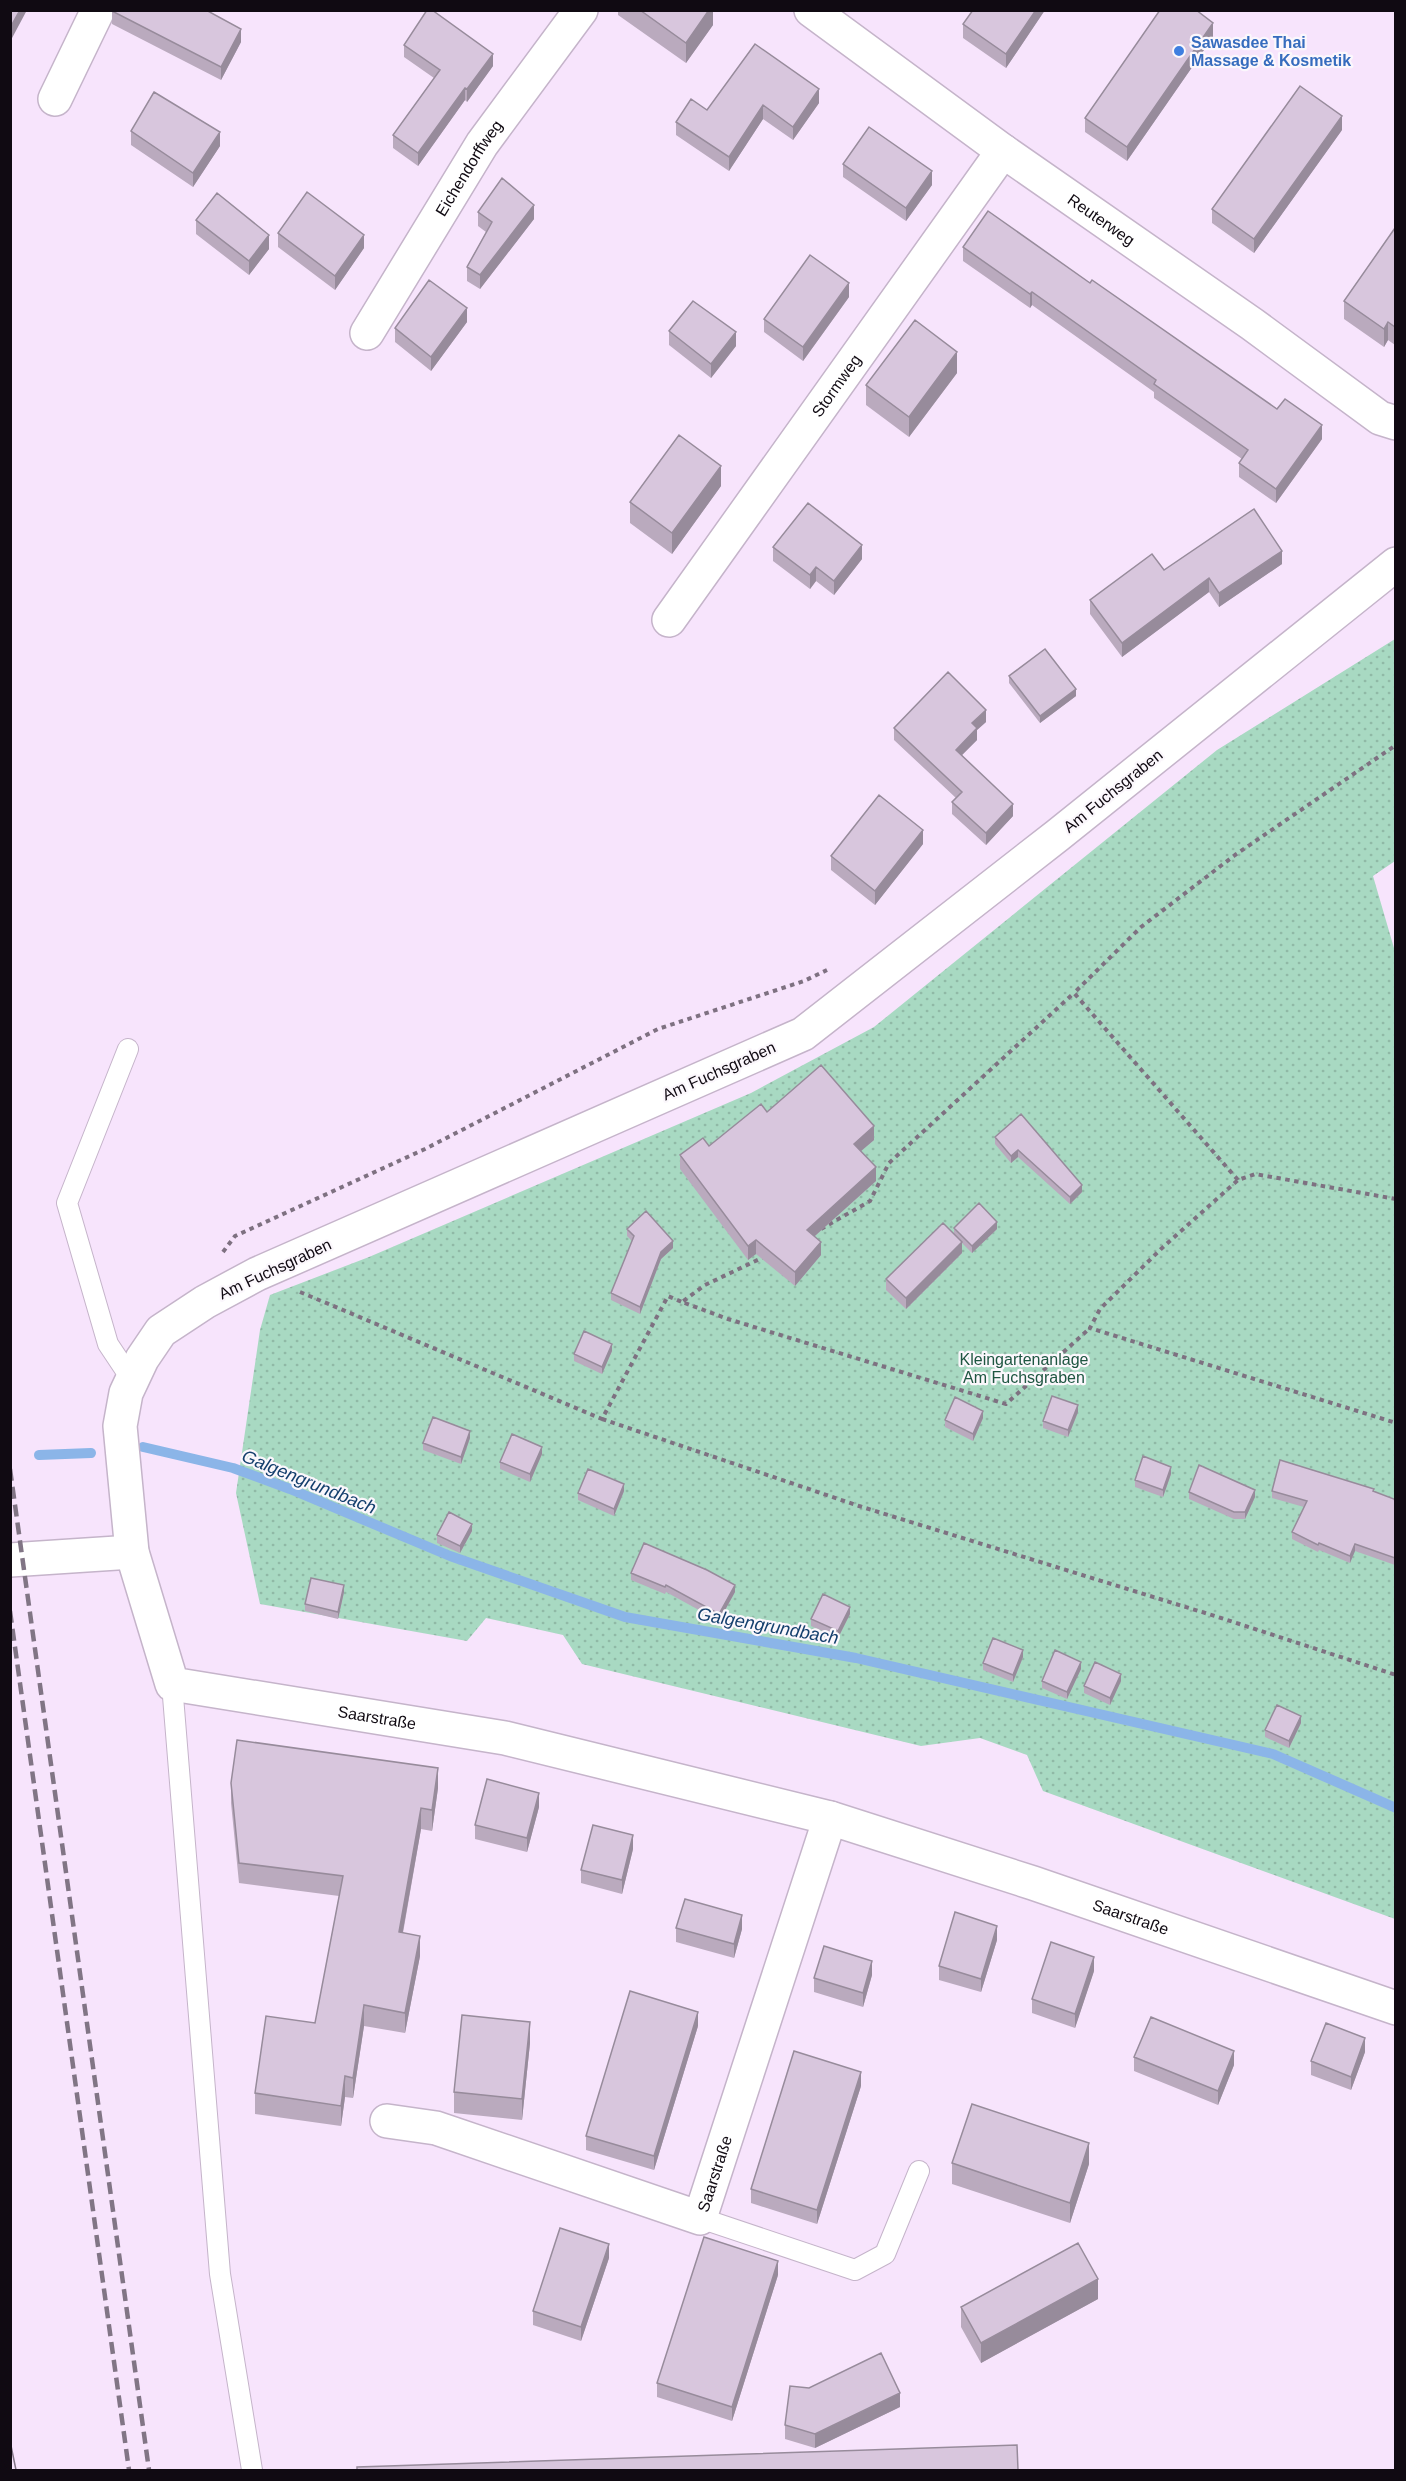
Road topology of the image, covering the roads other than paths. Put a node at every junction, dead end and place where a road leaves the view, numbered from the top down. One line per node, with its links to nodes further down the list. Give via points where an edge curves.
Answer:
1 (98, 10): 4 (street)
2 (581, 10): 6 (street, Eichendorffweg, via 482,144)
3 (811, 10): 5 (street, Reuterweg)
4 (55, 99)
5 (1003, 152): 7 (street, Reuterweg, via 1252,324 1380,418); 9 (street, Stormweg)
6 (367, 333)
7 (1395, 423)
8 (1395, 564): 11 (street, Am Fuchsgraben, via 803,1034 257,1274 161,1331)
9 (669, 620)
10 (128, 1048): 11 (lane, via 67,1203 108,1344)
11 (132, 1380): 12 (street, Am Fuchsgraben, via 120,1426)
12 (132, 1552): 13 (street); 14 (street)
13 (10, 1560)
14 (172, 1684): 15 (street, Saarstraße, via 505,1738); 20 (lane, via 220,2274)
15 (830, 1818): 16 (street, Saarstraße, via 1033,1883); 19 (street, Saarstraße)
16 (1395, 2008)
17 (387, 2121): 19 (street, Saarstraße, via 436,2128)
18 (919, 2171): 19 (lane, via 885,2254 855,2270)
19 (700, 2218)
20 (252, 2470)

